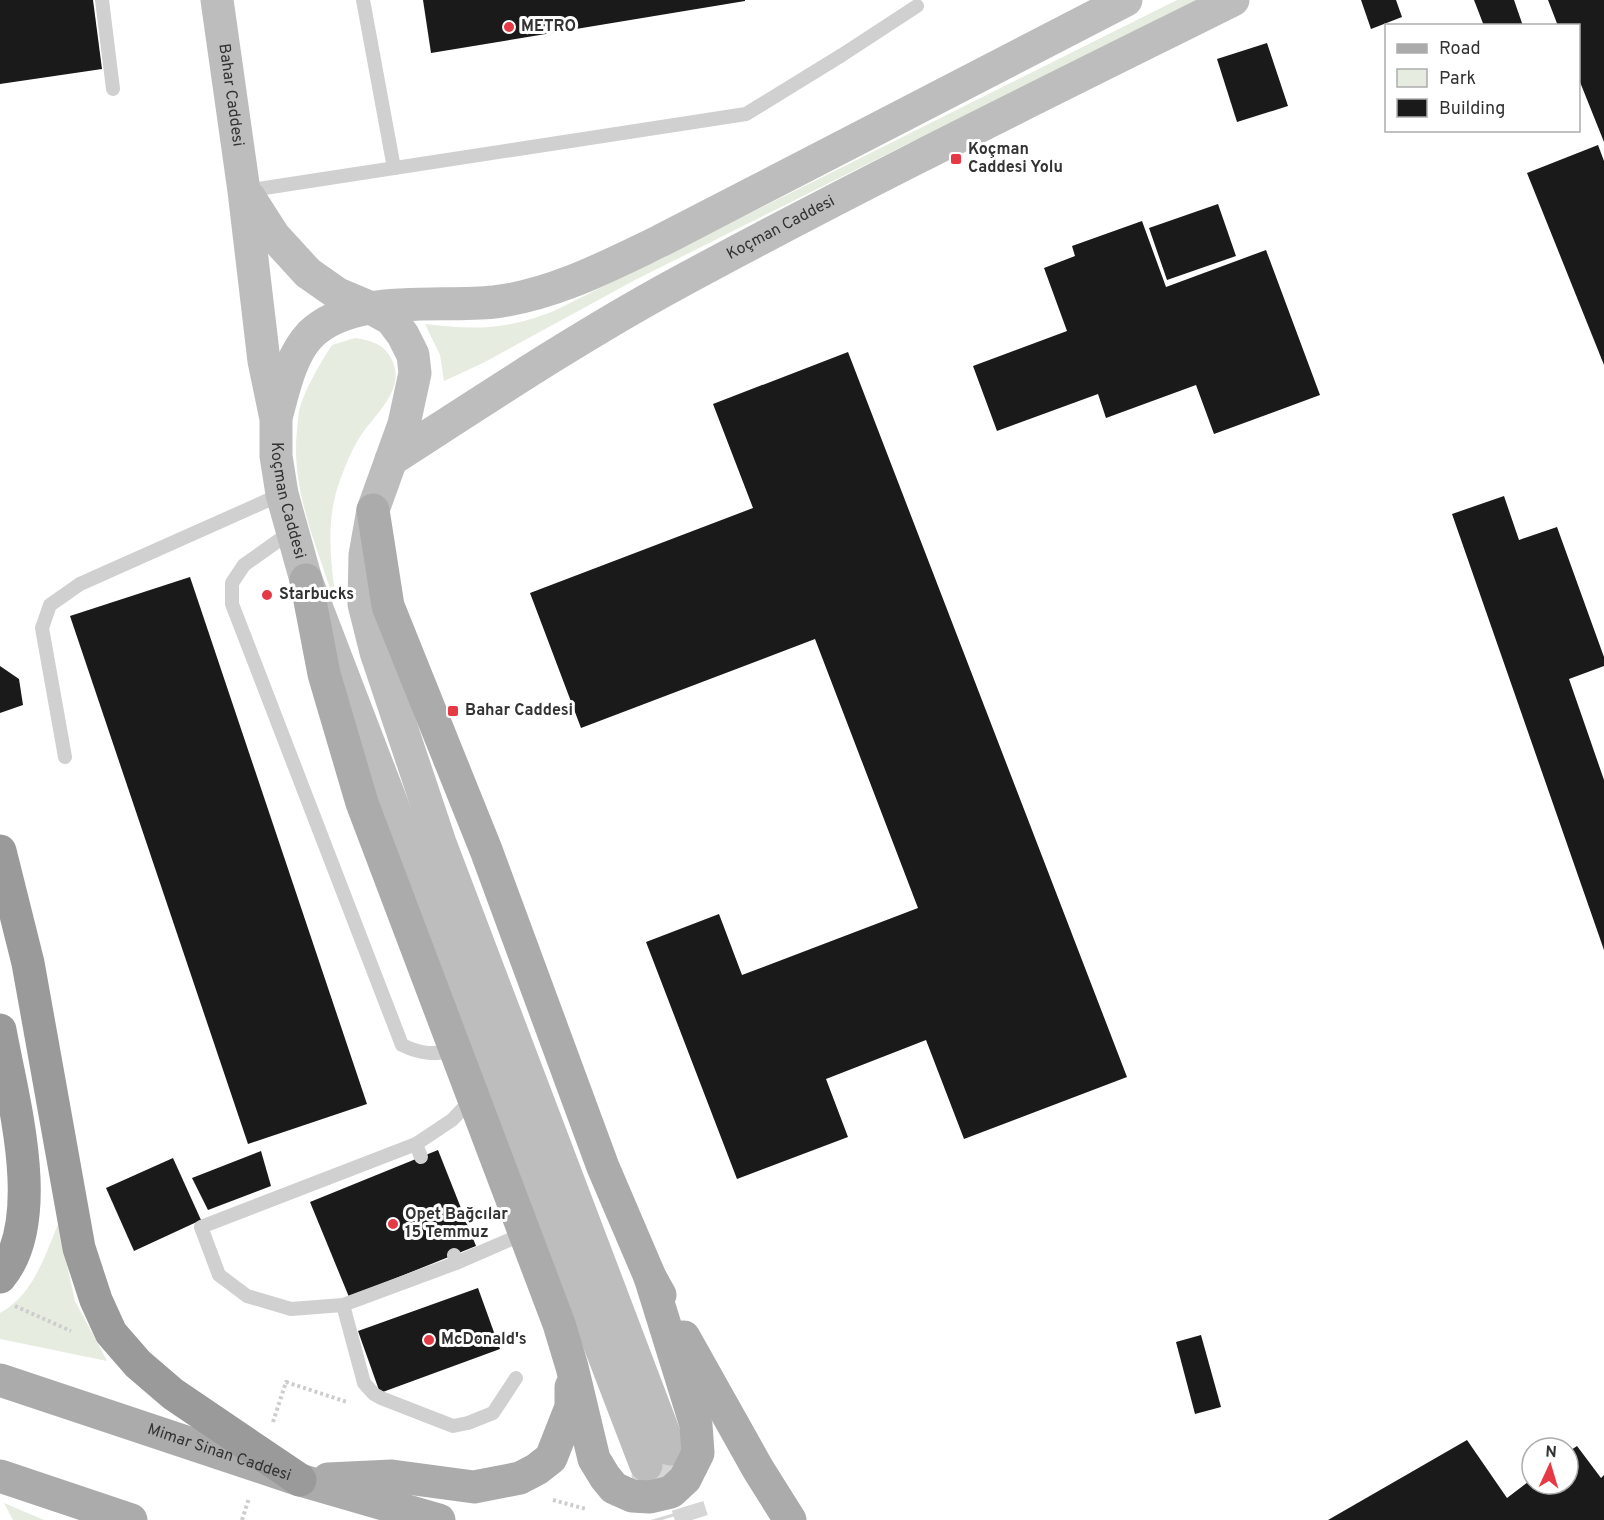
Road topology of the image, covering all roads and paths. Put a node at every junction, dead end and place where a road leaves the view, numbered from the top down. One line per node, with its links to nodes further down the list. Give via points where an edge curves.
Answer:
1 (102, 0): 7 (lane)
2 (217, 0): 9 (main road, Bahar Caddesi)
3 (363, 0): 8 (lane)
4 (1126, 0): 10 (main road, via 601,269 544,291 495,302)
5 (1233, 0): 12 (main road, Koçman Caddesi, via 673,286 551,357)
6 (917, 6): 8 (lane, via 746,114)
7 (113, 89)
8 (394, 168): 9 (lane)
9 (244, 191): 10 (main road, via 274,236 308,273 338,294); 11 (main road, Bahar Caddesi, via 264,360)
10 (369, 307): 11 (main road, via 329,320 309,336 290,369); 12 (main road, via 391,319 413,355 415,373)
11 (276, 419): 13 (main road, Koçman Caddesi)
12 (391, 460): 14 (main road)
13 (282, 494): 15 (main road, Koçman Caddesi); 17 (lane, via 80,584 50,605 42,628)
14 (373, 510): 16 (main road, Koçman Caddesi, via 364,555 364,604 375,652 658,1457); 25 (main road, via 388,606 486,850 603,1167)
15 (292, 531): 16 (main road, Koçman Caddesi); 20 (lane, via 244,566 232,583 231,604 402,1045 430,1055)
16 (306, 580): 20 (main road, via 324,674 362,803)
17 (65, 757)
18 (0, 851): 35 (highway, via 28,963 79,1248 111,1333 138,1364 173,1394)
19 (0, 1030): 26 (highway, via 19,1138 25,1209 20,1236 7,1268)
20 (456, 1051): 21 (main road)
21 (473, 1098): 22 (lane, via 452,1120); 24 (main road)
22 (416, 1144): 23 (lane); 27 (lane, via 201,1227 219,1275 247,1296 291,1308)
23 (421, 1158)
24 (525, 1233): 27 (lane); 29 (main road)
25 (650, 1277): 29 (main road, via 696,1425 698,1453 685,1479 671,1492 632,1496 614,1488 605,1477 594,1459); 40 (main road)
26 (5, 1291): 28 (path)
27 (343, 1305): 30 (lane, via 364,1383 381,1398 453,1426 493,1413)
28 (80, 1335)
29 (572, 1367): 35 (main road, via 570,1407 552,1458 520,1478 474,1487 392,1476)
30 (516, 1378)
31 (0, 1380): 35 (main road, Mimar Sinan Caddesi)
32 (286, 1382): 33 (path)
33 (356, 1405)
34 (0, 1476): 38 (main road)
35 (300, 1480): 39 (main road, Mimar Sinan Caddesi)
36 (550, 1500): 37 (path)
37 (594, 1511)
38 (131, 1520)
39 (439, 1520)
40 (790, 1520)

